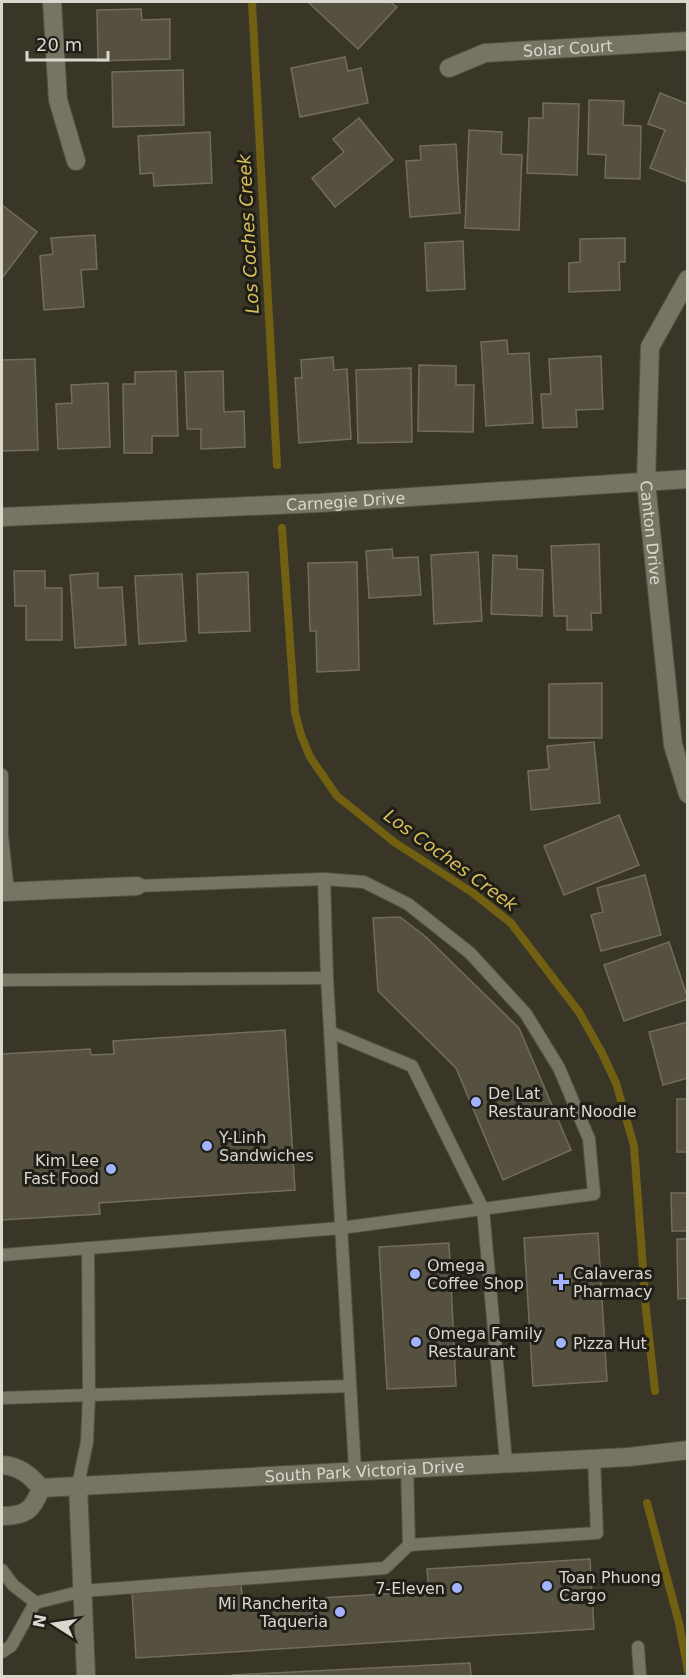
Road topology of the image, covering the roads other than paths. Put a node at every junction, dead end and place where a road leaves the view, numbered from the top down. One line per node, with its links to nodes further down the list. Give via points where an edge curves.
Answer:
1 (52, 2): 4 (street, via 58,100)
2 (687, 40): 3 (street, Solar Court, via 485,53)
3 (448, 68)
4 (76, 161)
5 (687, 279): 7 (street, Canton Drive, via 650,347)
6 (687, 479): 7 (street, Carnegie Drive)
7 (646, 482): 8 (street, Carnegie Drive, via 318,503); 10 (street, Canton Drive, via 673,745)
8 (2, 517)
9 (2, 775): 11 (lane)
10 (687, 794)
11 (2, 836): 14 (lane)
12 (324, 879): 13 (lane); 15 (lane); 18 (lane, via 364,882 408,904 470,952 526,1014 559,1068 589,1139 594,1194)
13 (137, 886): 14 (street)
14 (5, 892)
15 (327, 978): 16 (lane); 17 (lane)
16 (2, 980)
17 (330, 1032): 18 (lane, via 412,1066); 19 (lane)
18 (483, 1209): 19 (lane); 27 (lane)
19 (341, 1228): 20 (lane); 22 (lane)
20 (88, 1248): 21 (lane); 23 (lane)
21 (2, 1255)
22 (350, 1386): 23 (lane); 30 (lane)
23 (89, 1396): 24 (lane); 31 (lane, via 87,1442)
24 (2, 1398)
25 (687, 1450): 26 (street, South Park Victoria Drive)
26 (594, 1458): 27 (street, South Park Victoria Drive); 34 (lane, via 597,1533)
27 (506, 1462): 29 (street, South Park Victoria Drive)
28 (2, 1465): 32 (street, via 30,1475)
29 (407, 1467): 30 (street, South Park Victoria Drive); 34 (lane)
30 (355, 1470): 31 (street, South Park Victoria Drive)
31 (78, 1485): 32 (street, South Park Victoria Drive); 36 (street)
32 (41, 1488): 33 (street, via 28,1512)
33 (2, 1516)
34 (409, 1545): 36 (lane, via 385,1568)
35 (2, 1570): 37 (lane, via 13,1585)
36 (83, 1592): 37 (lane); 40 (street)
37 (36, 1603): 39 (lane, via 11,1646)
38 (638, 1647): 41 (lane)
39 (2, 1652)
40 (86, 1677)
41 (640, 1677)

